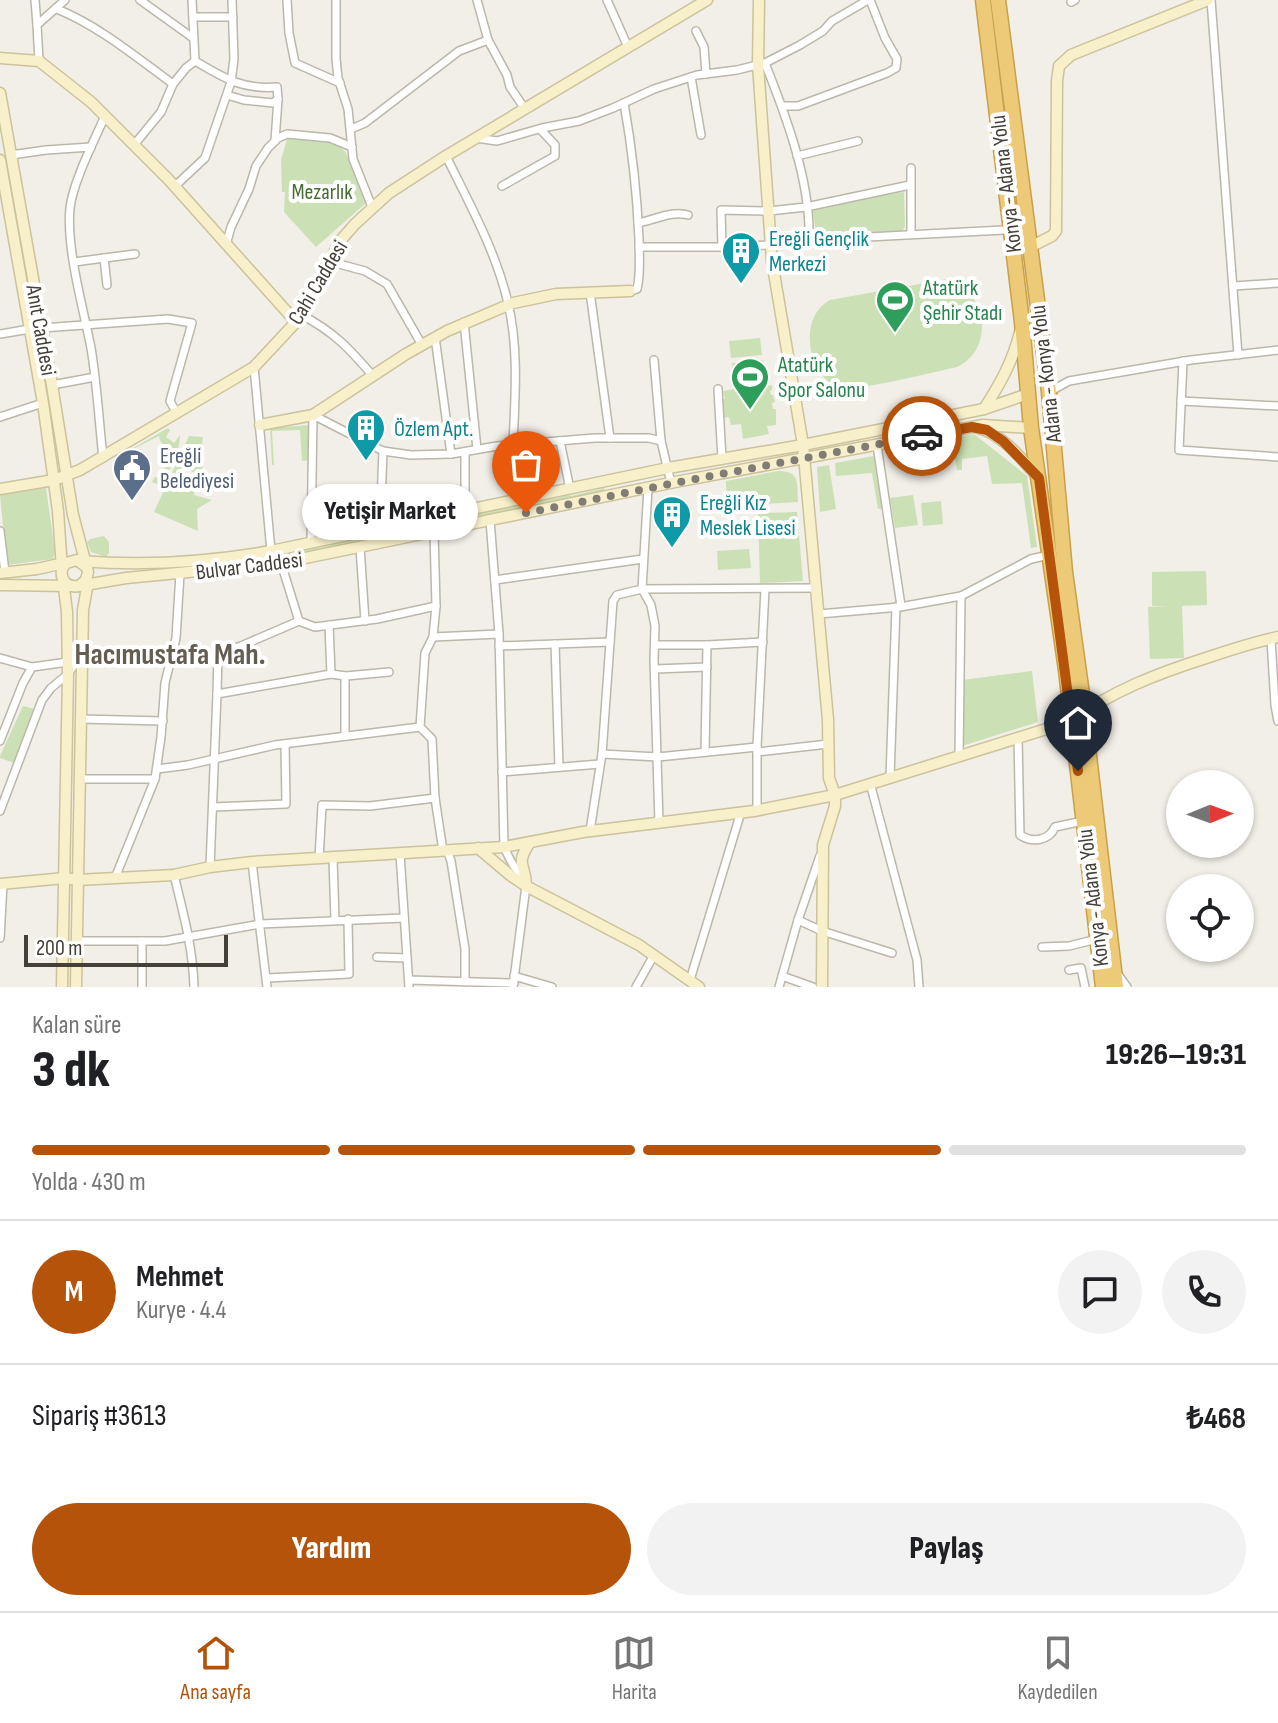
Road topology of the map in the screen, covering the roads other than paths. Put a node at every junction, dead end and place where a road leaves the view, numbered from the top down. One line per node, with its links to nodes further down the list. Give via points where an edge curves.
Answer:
1 (35, 0): 19 (street)
2 (65, 0): 16 (street)
3 (140, 0): 21 (street)
4 (192, 0): 17 (street)
5 (232, 0): 18 (street)
6 (287, 0): 31 (street, via 295,63)
7 (336, 0): 31 (street)
8 (477, 0): 22 (street)
9 (607, 0): 23 (street)
10 (707, 0): 23 (main road, Cahi Caddesi)
11 (759, 0): 27 (main road)
12 (869, 0): 27 (street); 37 (street, via 897,59 896,68 798,106)
13 (983, 0): 84 (highway, Konya - Adana Yolu)
14 (998, 0): 70 (highway, Adana - Konya Yolu)
15 (1210, 0): 70 (main road, via 1071,55 1059,66 1056,231); 77 (street)
16 (57, 9): 19 (street); 32 (street, via 96,29)
17 (194, 17): 18 (street); 21 (street)
18 (233, 17): 30 (street)
19 (37, 25): 25 (street)
20 (696, 31): 28 (street, via 704,47)
21 (193, 38): 26 (street)
22 (488, 40): 38 (street); 40 (street, via 459,51)
23 (628, 47): 38 (main road, Cahi Caddesi)
24 (0, 58): 25 (main road)
25 (39, 61): 39 (main road)
26 (195, 61): 30 (street); 32 (street)
27 (761, 64): 28 (street); 37 (street); 60 (main road)
28 (706, 74): 29 (street)
29 (691, 77): 36 (street); 42 (street)
30 (231, 82): 34 (street); 35 (street, via 277,87)
31 (340, 83): 40 (street)
32 (173, 84): 46 (street, via 161,112)
33 (0, 93): 49 (main road, Anıt Caddesi)
34 (227, 95): 35 (street, via 259,102); 56 (street, via 205,158)
35 (278, 99): 44 (street)
36 (624, 103): 41 (street); 62 (street)
37 (783, 106): 51 (street)
38 (525, 109): 43 (main road, Cahi Caddesi)
39 (105, 116): 46 (main road); 47 (street)
40 (351, 129): 48 (street)
41 (540, 129): 43 (street, via 497,141); 55 (street, via 555,145 555,156)
42 (701, 135)
43 (476, 138): 50 (main road, Cahi Caddesi)
44 (275, 141): 48 (street, via 287,134 306,135); 66 (street, via 256,166)
45 (858, 141): 51 (street)
46 (134, 145): 56 (main road)
47 (91, 147): 49 (street); 74 (street, via 70,205)
48 (352, 147): 58 (street)
49 (11, 155): 87 (main road, Anıt Caddesi)
50 (446, 156): 58 (main road, Cahi Caddesi); 80 (street, via 496,260)
51 (797, 156): 59 (street)
52 (0, 160): 57 (main road)
53 (911, 168): 54 (street)
54 (910, 185): 59 (street); 64 (street)
55 (502, 186)
56 (174, 187): 66 (main road)
57 (4, 203): 88 (main road)
58 (372, 207): 73 (main road, Cahi Caddesi, via 348,230)
59 (806, 207): 60 (street); 65 (street)
60 (769, 211): 67 (main road); 69 (street, via 721,210)
61 (688, 215): 62 (street, via 677,212)
62 (638, 223): 68 (street)
63 (1004, 230): 64 (street)
64 (911, 234): 65 (street)
65 (809, 240): 67 (street)
66 (226, 245): 82 (main road)
67 (771, 245): 69 (street); 118 (main road)
68 (639, 247): 69 (street); 78 (street, via 640,280)
69 (722, 247)
70 (1030, 247): 101 (highway, Adana - Konya Yolu)
71 (135, 254): 72 (street)
72 (104, 258): 74 (street); 76 (street)
73 (328, 261): 82 (main road, Cahi Caddesi); 91 (street, via 365,271 387,284)
74 (74, 262): 86 (street)
75 (1278, 283): 77 (street)
76 (107, 285)
77 (1233, 286): 93 (street)
78 (630, 291): 79 (main road)
79 (590, 292): 80 (main road); 114 (street)
80 (509, 305): 83 (main road); 117 (street, via 516,360)
81 (203, 317): 85 (street)
82 (298, 318): 96 (main road, Cahi Caddesi); 97 (street, via 324,327)
83 (464, 322): 90 (main road); 120 (street)
84 (1022, 322): 102 (highway, Konya - Adana Yolu); 106 (main road, via 1015,353)
85 (192, 323): 86 (street, via 168,319); 107 (street, via 170,401)
86 (86, 325): 87 (street); 98 (street)
87 (42, 328): 99 (main road, Anıt Caddesi)
88 (30, 329): 89 (street); 104 (main road)
89 (0, 334)
90 (435, 337): 91 (main road); 123 (street)
91 (422, 345): 97 (main road)
92 (1278, 350): 93 (street)
93 (1238, 355): 95 (street)
94 (654, 360): 116 (street)
95 (1183, 361): 101 (street, via 1069,381); 103 (street)
96 (254, 367): 107 (main road, Cahi Caddesi); 110 (street)
97 (373, 376): 108 (main road)
98 (95, 377): 99 (street); 125 (street)
99 (52, 385): 129 (main road, Anıt Caddesi)
100 (718, 389): 126 (street)
101 (1049, 392): 102 (highway); 111 (highway, Adana - Konya Yolu)
102 (1028, 394): 106 (main road); 113 (highway, Konya - Adana Yolu)
103 (1181, 401): 105 (street); 124 (street, via 1179,450)
104 (43, 403): 109 (street); 131 (main road)
105 (1278, 406)
106 (984, 409): 118 (main road)
107 (177, 414): 125 (main road, Cahi Caddesi)
108 (313, 415): 110 (main road); 121 (street); 141 (street)
109 (0, 417)
110 (260, 425): 144 (street)
111 (1053, 425): 113 (highway); 185 (highway, Adana - Konya Yolu)
112 (972, 427): 113 (main road, Bulvar Caddesi); 119 (main road, Bulvar Caddesi); 130 (main road, via 1003,441)
113 (1031, 428): 130 (highway, Konya - Adana Yolu)
114 (610, 438): 115 (street); 116 (street)
115 (560, 441): 117 (street); 135 (street)
116 (661, 441): 128 (street)
117 (513, 445): 120 (street)
118 (803, 445): 126 (main road); 127 (main road)
119 (877, 445): 127 (main road, Bulvar Caddesi); 158 (street)
120 (477, 449): 122 (street)
121 (383, 451): 123 (street); 138 (street)
122 (465, 452): 123 (street); 136 (street)
123 (451, 454)
124 (1278, 457)
125 (103, 458): 129 (main road, Cahi Caddesi)
126 (722, 459): 128 (main road)
127 (804, 459): 132 (main road, Bulvar Caddesi); 153 (main road)
128 (668, 468): 132 (street); 135 (main road)
129 (67, 476): 131 (main road, Cahi Caddesi); 149 (main road, Anıt Caddesi, via 77,534)
130 (1039, 478): 145 (highway, Konya - Adana Yolu)
131 (54, 480): 134 (main road, Cahi Caddesi); 149 (main road, via 60,535)
132 (671, 483): 133 (main road, Bulvar Caddesi)
133 (648, 488): 137 (main road, Bulvar Caddesi); 146 (street)
134 (0, 489)
135 (570, 489): 136 (main road)
136 (465, 510): 138 (main road)
137 (490, 520): 140 (main road, Bulvar Caddesi); 151 (street)
138 (380, 528): 141 (main road)
139 (0, 531): 143 (street)
140 (434, 532): 142 (main road, Bulvar Caddesi); 157 (street)
141 (311, 543): 144 (main road)
142 (360, 547): 147 (main road, Bulvar Caddesi); 161 (street)
143 (1, 549): 148 (street)
144 (271, 551): 147 (street); 149 (main road)
145 (1049, 555): 156 (street); 185 (highway, Konya - Adana Yolu)
146 (643, 559): 151 (street); 154 (street)
147 (281, 563): 150 (main road, Bulvar Caddesi); 160 (street)
148 (3, 572): 149 (main road)
149 (74, 574): 150 (main road, Bulvar Caddesi); 152 (main road); 172 (main road, Anıt Caddesi, via 84,602); 178 (main road, via 67,612)
150 (180, 574): 174 (street)
151 (495, 580): 163 (street)
152 (0, 585)
153 (815, 588): 155 (street); 159 (main road)
154 (642, 589): 155 (street); 166 (street, via 617,595 613,601); 169 (street, via 654,616)
155 (765, 589): 167 (street)
156 (961, 596): 158 (street); 198 (street)
157 (436, 606): 161 (street); 164 (street)
158 (899, 607): 159 (street); 205 (street)
159 (819, 614): 194 (main road)
160 (299, 621): 162 (street); 173 (street)
161 (365, 621): 162 (street)
162 (329, 625): 181 (street)
163 (499, 634): 164 (street); 171 (street)
164 (433, 637): 189 (street, via 425,653)
165 (1275, 638): 184 (street); 185 (main road, via 1156,674)
166 (610, 642): 168 (street); 197 (street)
167 (763, 642): 170 (street); 195 (street)
168 (555, 644): 171 (street); 202 (street)
169 (655, 645): 170 (street); 179 (street)
170 (707, 645): 177 (street)
171 (499, 646): 203 (street)
172 (82, 653): 174 (street); 178 (street); 186 (main road, Anıt Caddesi)
173 (218, 653): 174 (street); 183 (street)
174 (172, 656): 187 (street)
175 (0, 658): 176 (street)
176 (32, 667): 178 (street); 192 (street)
177 (707, 667): 179 (street); 196 (street)
178 (68, 668): 212 (street, via 42,700); 228 (main road)
179 (655, 669): 199 (street)
180 (389, 672): 182 (street)
181 (331, 674): 182 (street); 183 (street)
182 (345, 676): 190 (street)
183 (217, 694): 200 (street)
184 (1276, 705): 188 (street)
185 (1078, 716): 191 (main road); 214 (highway, Konya - Adana Yolu); 249 (highway, Adana - Konya Yolu)
186 (80, 719): 187 (street); 206 (main road, Anıt Caddesi)
187 (163, 721): 204 (street)
188 (1278, 721)
189 (420, 727): 190 (street); 209 (street, via 432,739)
190 (345, 736): 193 (street)
191 (1018, 737): 198 (main road); 214 (street, via 1020,835 1044,839 1055,827)
192 (0, 741)
193 (285, 744): 200 (street); 210 (street, via 286,804)
194 (828, 744): 195 (street); 208 (main road)
195 (757, 750): 196 (street); 211 (street)
196 (705, 752): 199 (street)
197 (602, 754): 199 (street); 201 (street)
198 (959, 756): 205 (main road)
199 (658, 757): 215 (street)
200 (215, 759): 204 (street); 210 (street)
201 (600, 764): 202 (street); 216 (street)
202 (559, 767): 203 (street)
203 (502, 772): 219 (street)
204 (156, 774): 206 (street); 229 (street)
205 (890, 777): 207 (main road)
206 (79, 779): 230 (main road, Anıt Caddesi)
207 (870, 783): 208 (main road); 267 (street, via 917,960)
208 (835, 795): 211 (main road); 218 (main road)
209 (435, 798): 221 (street); 224 (street, via 322,805)
210 (213, 807): 226 (street)
211 (757, 810): 213 (main road)
212 (0, 811)
213 (741, 812): 215 (main road); 257 (street)
214 (1083, 821): 241 (highway, Konya - Adana Yolu)
215 (659, 823): 216 (main road)
216 (590, 831): 217 (main road)
217 (530, 842): 219 (main road); 231 (main road, via 521,864)
218 (823, 845): 236 (street); 238 (main road)
219 (504, 847): 220 (main road); 231 (street)
220 (478, 848): 221 (main road); 231 (main road, via 510,875)
221 (445, 851): 222 (main road); 254 (street, via 465,949)
222 (400, 854): 223 (main road); 233 (street)
223 (333, 858): 224 (main road); 235 (street)
224 (319, 859): 225 (main road)
225 (252, 862): 226 (main road); 237 (street)
226 (210, 867): 227 (main road)
227 (174, 875): 229 (main road); 239 (street)
228 (65, 878): 230 (main road); 232 (main road); 258 (main road)
229 (115, 878): 230 (main road)
230 (77, 880): 242 (main road, Anıt Caddesi)
231 (526, 881): 246 (main road); 255 (street)
232 (2, 884): 240 (street)
233 (404, 918): 234 (street); 248 (street)
234 (348, 919): 235 (street); 253 (street, via 349,974)
235 (335, 920): 237 (street)
236 (798, 920): 238 (street); 252 (street)
237 (260, 924): 239 (street); 253 (street)
238 (822, 931): 245 (street); 266 (main road)
239 (189, 937): 243 (street); 261 (street)
240 (0, 938)
241 (1097, 939): 244 (street); 249 (highway, Konya - Adana Yolu)
242 (77, 941): 243 (street); 259 (main road, Anıt Caddesi)
243 (142, 941): 260 (street)
244 (1042, 947)
245 (892, 953)
246 (654, 955): 257 (main road); 263 (street)
247 (377, 957): 248 (street)
248 (407, 958): 256 (street)
249 (1107, 964): 250 (street); 269 (highway, Konya - Adana Yolu); 270 (highway, Adana - Konya Yolu); 271 (street)
250 (1081, 968): 251 (street); 268 (street)
251 (1069, 970)
252 (782, 976): 264 (street); 265 (street)
253 (267, 982)
254 (465, 982): 255 (street); 256 (street)
255 (514, 982): 262 (street)
256 (409, 984)
257 (694, 984)
258 (62, 987)
259 (76, 987)
260 (142, 987)
261 (194, 987)
262 (552, 987)
263 (636, 987)
264 (779, 987)
265 (813, 987)
266 (822, 987)
267 (919, 987)
268 (1085, 987)
269 (1103, 987)
270 (1116, 987)
271 (1127, 987)

